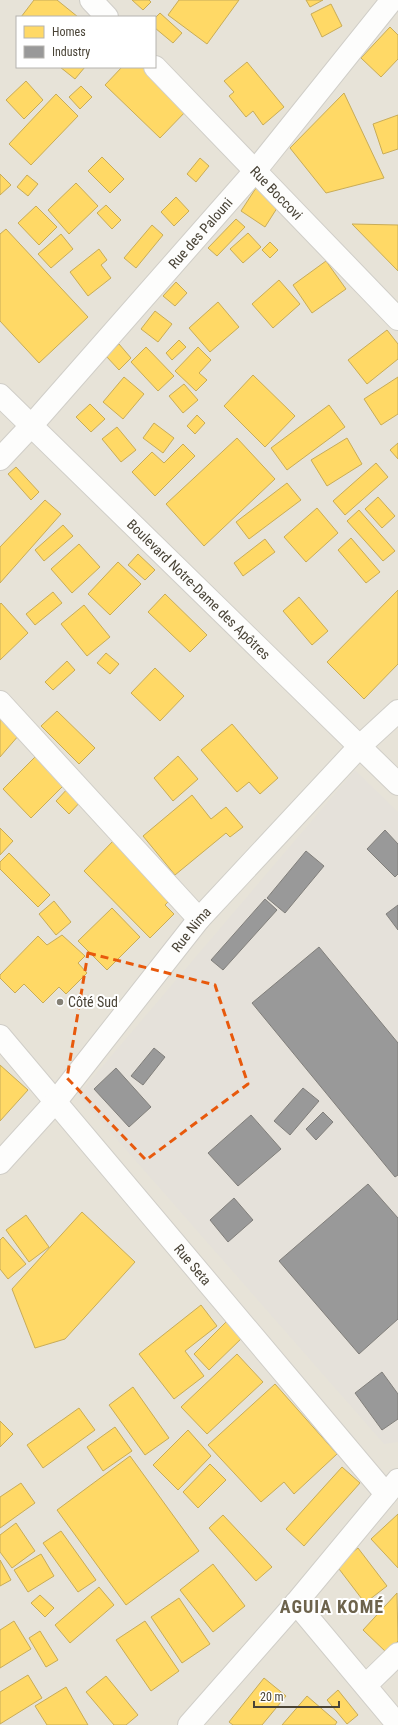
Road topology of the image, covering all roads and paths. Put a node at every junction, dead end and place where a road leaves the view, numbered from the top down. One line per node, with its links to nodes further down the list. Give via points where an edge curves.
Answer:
1 (91, 0): 3 (street)
2 (392, 0): 5 (street, Rue des Palouni)
3 (106, 16)
4 (156, 68): 5 (street, Rue Boccovi)
5 (255, 171): 6 (street, Rue Boccovi); 8 (street, Rue des Palouni)
6 (398, 319)
7 (0, 395): 8 (street, Boulevard Notre-Dame des Apôtres)
8 (31, 426): 9 (street, Rue des Palouni); 12 (street, Boulevard Notre-Dame des Apôtres)
9 (0, 459)
10 (0, 702): 14 (street)
11 (398, 711): 12 (street, Rue Nima)
12 (360, 746): 13 (street, Boulevard Notre-Dame des Apôtres); 14 (street, Rue Nima)
13 (398, 784)
14 (199, 919): 16 (street, Rue Nima)
15 (0, 1036): 16 (street, Rue Seta)
16 (56, 1101): 17 (street, Rue Nima); 18 (street, Rue Seta)
17 (0, 1162)
18 (392, 1487): 19 (street)
19 (296, 1603): 21 (street); 23 (street)
20 (398, 1654): 21 (street)
21 (366, 1685): 22 (street)
22 (398, 1724)
23 (189, 1725)

